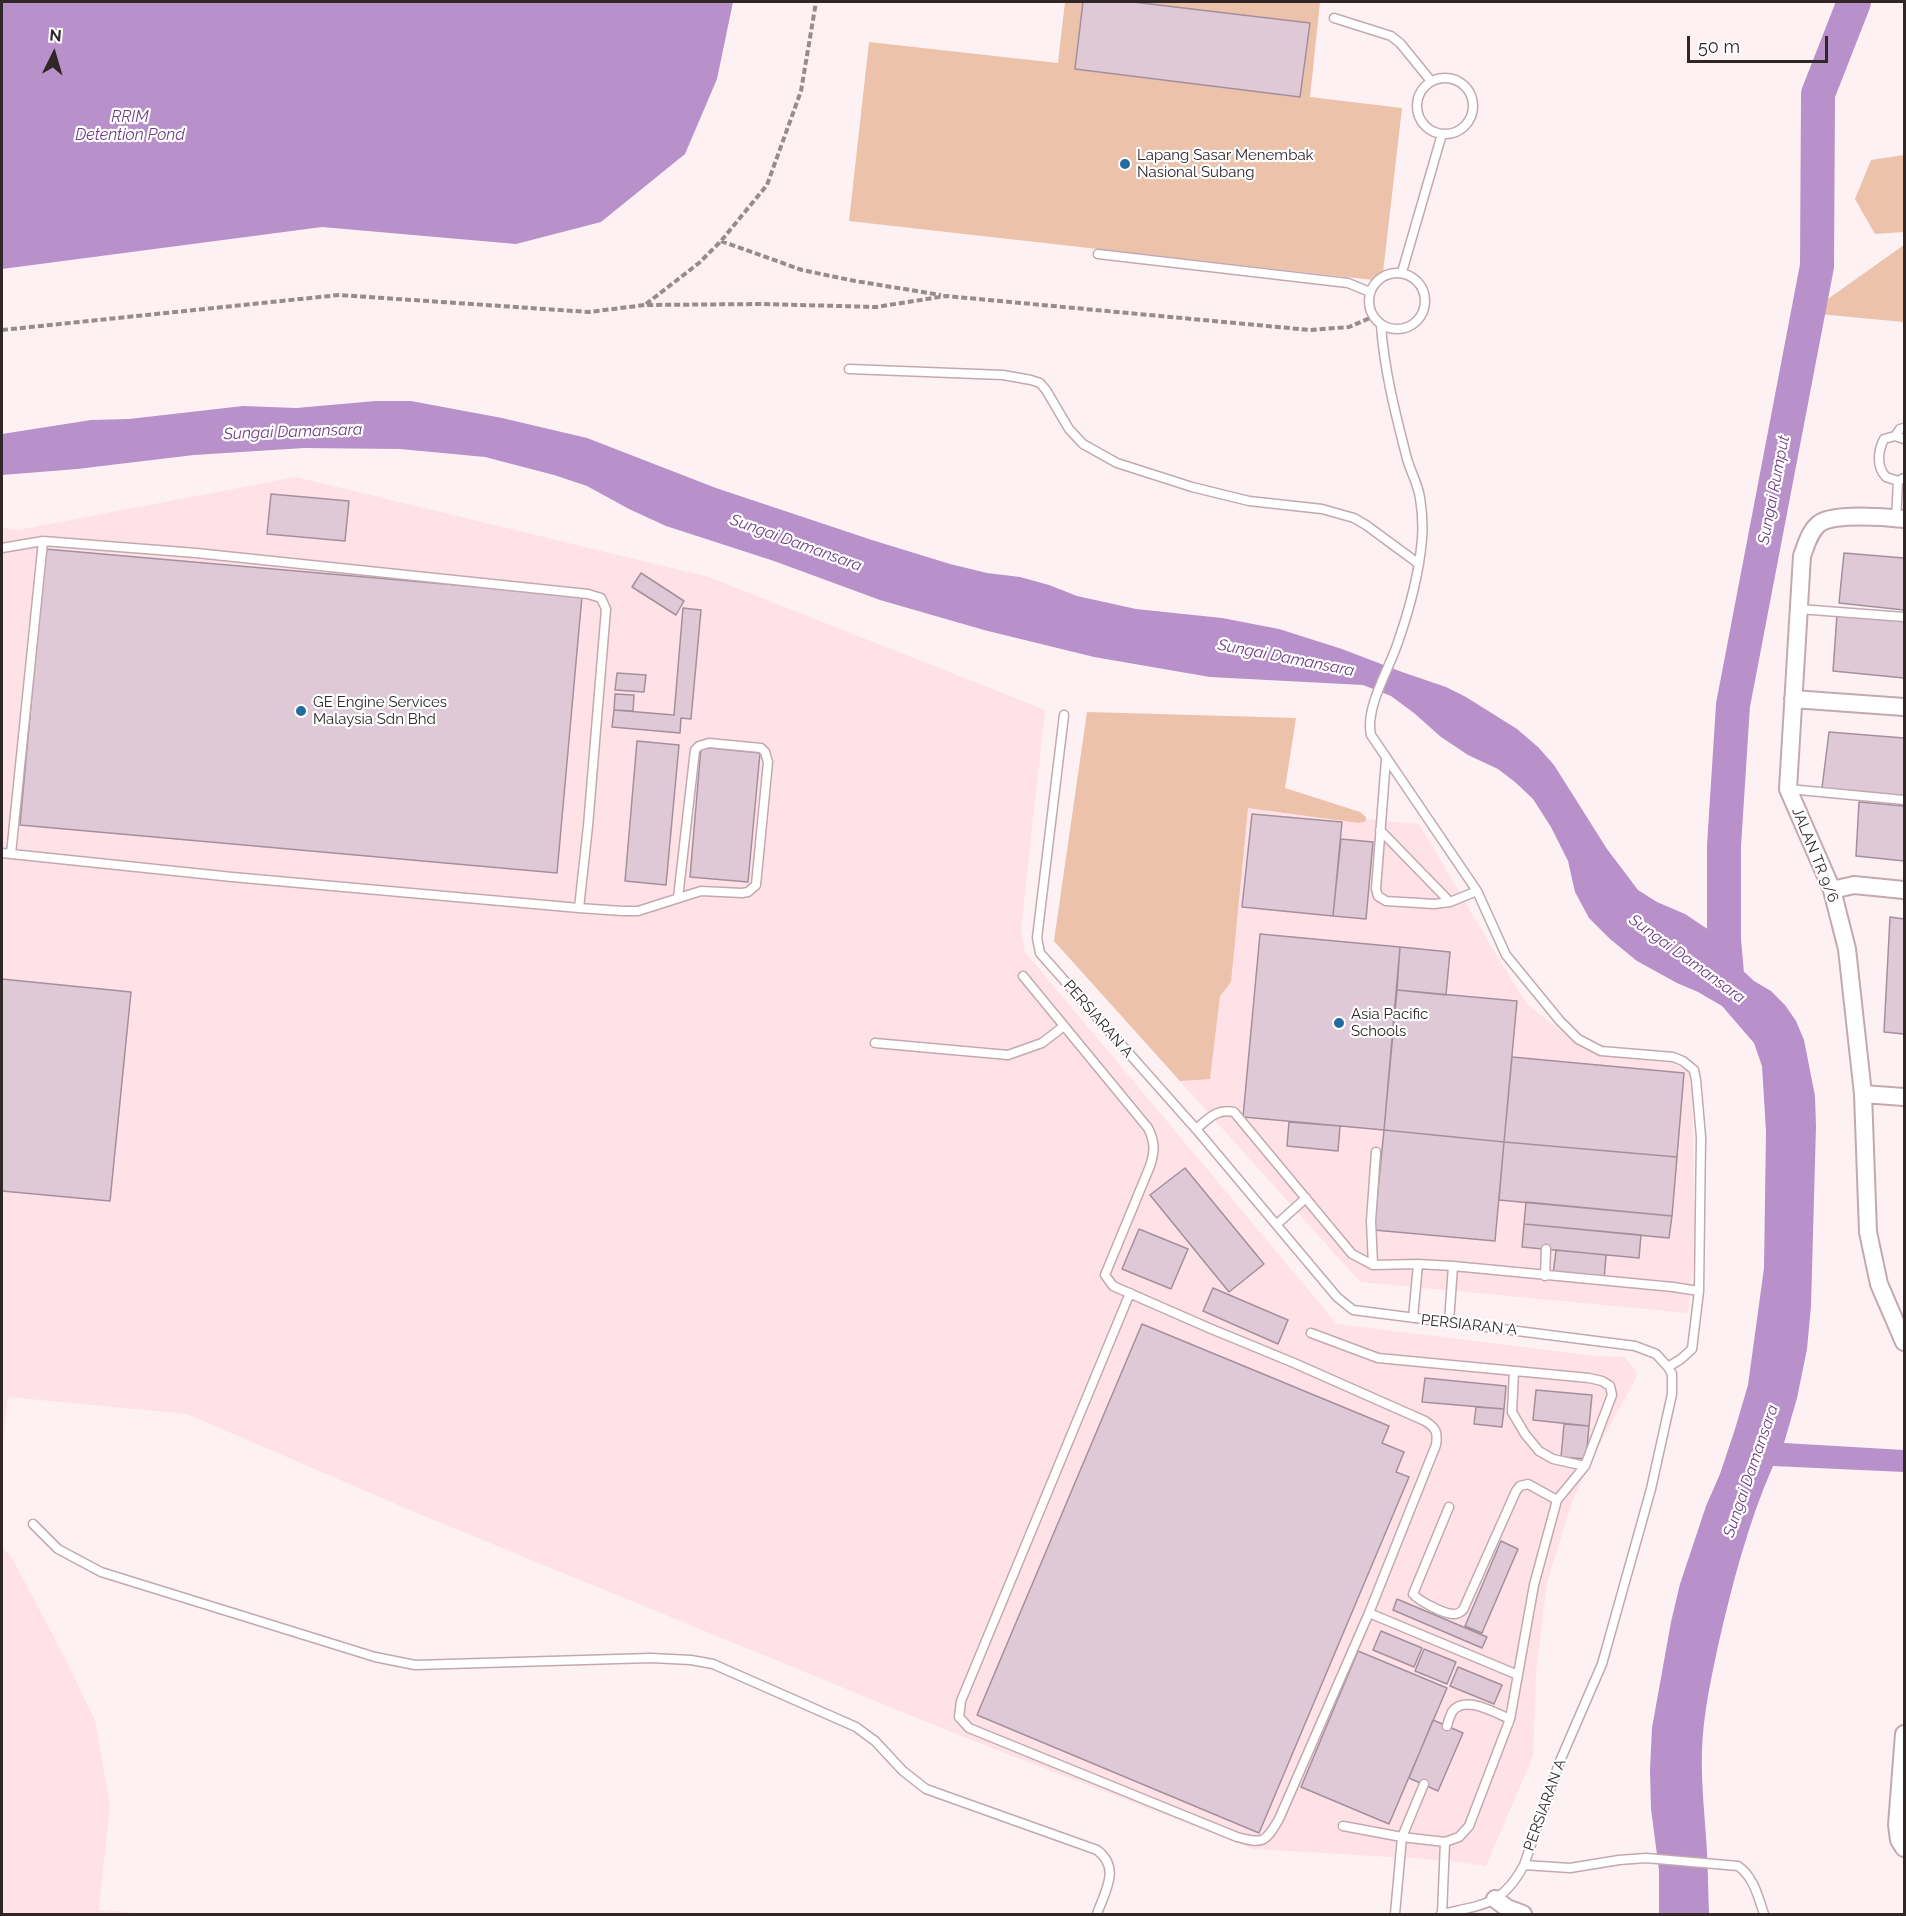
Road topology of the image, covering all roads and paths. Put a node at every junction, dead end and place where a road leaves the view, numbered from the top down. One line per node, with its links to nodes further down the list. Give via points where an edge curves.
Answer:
1 (816, 2): 5 (path, via 801,91 767,185)
2 (1334, 18): 3 (lane, via 1390,36)
3 (1431, 81): 4 (lane, via 1417,100 1417,112 1431,130); 4 (lane, via 1454,79 1472,94 1472,118 1454,133)
4 (1442, 134): 7 (lane)
5 (721, 241): 9 (path, via 802,270); 10 (path)
6 (1098, 254): 8 (lane, via 1348,283)
7 (1401, 272): 8 (lane, via 1382,276); 12 (lane, via 1419,282 1424,290 1425,310 1413,325 1393,329)
8 (1370, 292): 11 (lane)
9 (946, 296): 10 (path, via 876,307); 11 (path, via 1310,330 1349,327)
10 (645, 305): 13 (path, via 589,312 339,295)
11 (1374, 316): 12 (lane)
12 (1381, 325): 22 (lane, via 1394,408 1420,497 1423,537)
13 (2, 330)
14 (849, 369): 22 (lane, via 1003,375 1040,383 1083,444 1117,463 1250,501 1322,509 1354,518)
15 (1905, 428): 16 (lane)
16 (1895, 436): 17 (lane); 18 (lane, via 1884,439 1880,446 1879,465 1886,477)
17 (1905, 439)
18 (1901, 479): 19 (lane)
19 (1900, 519): 23 (street, JALAN TR 9/6, via 1844,516 1820,523 1802,556)
20 (43, 541): 21 (lane); 32 (lane); 38 (lane, via 196,552 601,598 606,609)
21 (2, 548)
22 (1419, 564): 28 (lane, via 1369,726)
23 (1799, 609): 24 (lane); 25 (street, JALAN TR 9/6)
24 (1905, 617)
25 (1793, 699): 26 (street); 29 (street, JALAN TR 9/6)
26 (1905, 707)
27 (1064, 715): 44 (lane, PERSIARAN A, via 1037,938 1040,953)
28 (1386, 759): 31 (lane); 35 (lane)
29 (1788, 789): 30 (lane); 33 (street, JALAN TR 9/6)
30 (1905, 800)
31 (1380, 830): 37 (lane); 37 (lane, via 1378,896 1386,901)
32 (4, 854): 38 (lane)
33 (1832, 890): 34 (street, via 1854,885); 42 (street, JALAN TR 9/6, via 1847,949)
34 (1905, 890)
35 (1477, 891): 37 (lane); 53 (lane, via 1506,956 1578,1039 1601,1052 1673,1057 1694,1070 1701,1137)
36 (678, 898): 36 (lane, via 701,891 748,892 756,885 768,762 761,748 709,743 695,750); 38 (lane, via 638,911)
37 (1450, 902)
38 (579, 908)
39 (1023, 976): 40 (lane)
40 (1064, 1026): 41 (lane, via 1042,1043 1008,1055); 54 (lane, via 1153,1139 1155,1151 1150,1166 1105,1275 1113,1286)
41 (875, 1043)
42 (1863, 1094): 43 (street); 58 (street, JALAN TR 9/6, via 1868,1233 1879,1284)
43 (1905, 1097)
44 (1196, 1129): 46 (lane, via 1216,1112 1234,1112); 47 (lane, PERSIARAN A)
45 (1376, 1152): 50 (lane, via 1371,1221)
46 (1306, 1198): 47 (lane); 50 (lane, via 1352,1254)
47 (1277, 1224): 55 (lane, PERSIARAN A, via 1337,1297 1353,1310)
48 (1546, 1249): 52 (lane)
49 (1418, 1264): 50 (lane); 51 (lane); 55 (lane)
50 (1373, 1265)
51 (1453, 1266): 52 (lane); 56 (lane)
52 (1545, 1276): 53 (lane)
53 (1699, 1292): 59 (lane, via 1692,1349)
54 (1130, 1293): 65 (lane, via 1433,1426 1438,1434 1436,1445); 65 (lane, via 961,1701 959,1717 969,1728 1256,1842 1269,1836 1279,1820)
55 (1413, 1318): 56 (lane, PERSIARAN A)
56 (1449, 1322): 59 (lane, PERSIARAN A, via 1635,1346 1656,1354)
57 (1311, 1333): 60 (lane, via 1378,1358)
58 (1905, 1342)
59 (1668, 1367): 76 (lane, PERSIARAN A, via 1672,1374 1671,1394 1651,1489 1602,1664 1560,1761)
60 (1514, 1371): 61 (lane, via 1512,1412 1525,1434 1553,1459); 61 (lane, via 1589,1378 1610,1386 1612,1395)
61 (1585, 1466): 62 (lane)
62 (1557, 1500): 63 (lane, via 1528,1484 1520,1486 1457,1614 1413,1594); 66 (lane, via 1534,1585)
63 (1449, 1507)
64 (33, 1524): 78 (lane, via 58,1549 101,1572 375,1657 415,1665 651,1658 713,1664 856,1726 926,1789 1097,1850 1106,1857 1110,1870)
65 (1369, 1613): 66 (lane)
66 (1518, 1675): 67 (lane)
67 (1510, 1719): 68 (lane, via 1472,1704 1461,1705 1452,1711); 74 (lane, via 1469,1826 1460,1837)
68 (1447, 1726)
69 (1905, 1734): 71 (street)
70 (1424, 1784): 73 (lane)
71 (1901, 1807): 75 (street, via 1897,1825 1899,1840)
72 (1343, 1826): 73 (lane)
73 (1402, 1837): 74 (lane); 79 (lane)
74 (1445, 1842): 80 (lane)
75 (1905, 1848)
76 (1524, 1865): 77 (lane, PERSIARAN A, via 1516,1880); 82 (lane, via 1570,1869 1646,1858 1738,1866 1747,1872)
77 (1495, 1899): 80 (lane, PERSIARAN A); 81 (street)
78 (1097, 1914)
79 (1395, 1914)
80 (1442, 1914)
81 (1523, 1914)
82 (1764, 1914)

